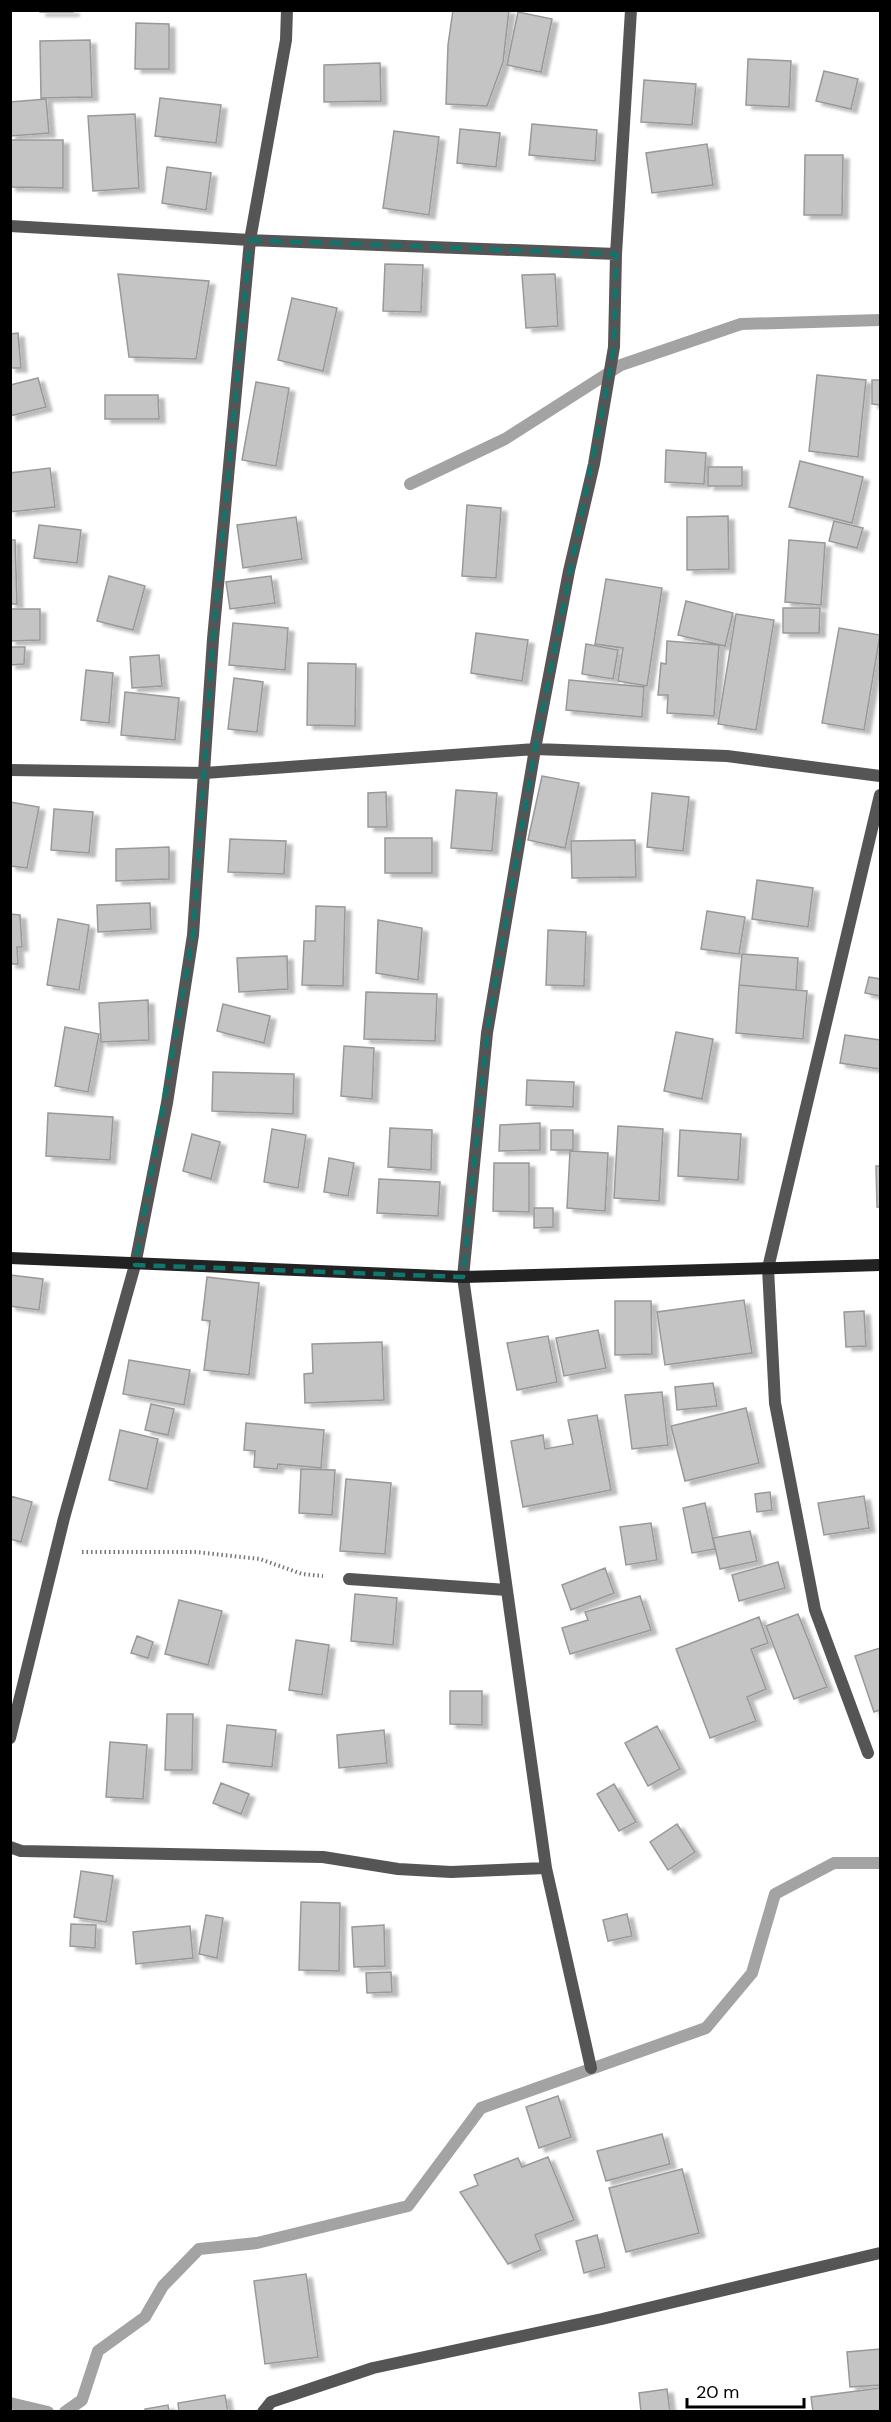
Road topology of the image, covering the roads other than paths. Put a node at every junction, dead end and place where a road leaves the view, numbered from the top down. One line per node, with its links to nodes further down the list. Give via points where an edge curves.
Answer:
1 (287, 10): 4 (street, via 286,40)
2 (631, 10): 5 (street)
3 (10, 226): 4 (street)
4 (250, 240): 5 (street); 8 (street, via 213,639)
5 (615, 254): 6 (street, via 614,347)
6 (535, 749): 8 (street); 9 (street, via 727,756); 15 (street, via 487,1033)
7 (10, 770): 8 (street)
8 (205, 773): 12 (street, via 193,935 167,1103)
9 (880, 776)
10 (880, 795): 14 (street)
11 (10, 1258): 12 (street)
12 (135, 1264): 15 (street); 18 (street, via 64,1518)
13 (880, 1265): 14 (street)
14 (768, 1268): 15 (street); 19 (street, via 775,1403 815,1610)
15 (463, 1277): 17 (street)
16 (349, 1579): 17 (street)
17 (507, 1590): 21 (street)
18 (10, 1738)
19 (868, 1753)
20 (10, 1847): 21 (street, via 21,1851 323,1857 398,1869 451,1872)
21 (546, 1868): 22 (street)
22 (591, 2068)
23 (880, 2253): 24 (street, via 372,2368 270,2402)
24 (263, 2412)

